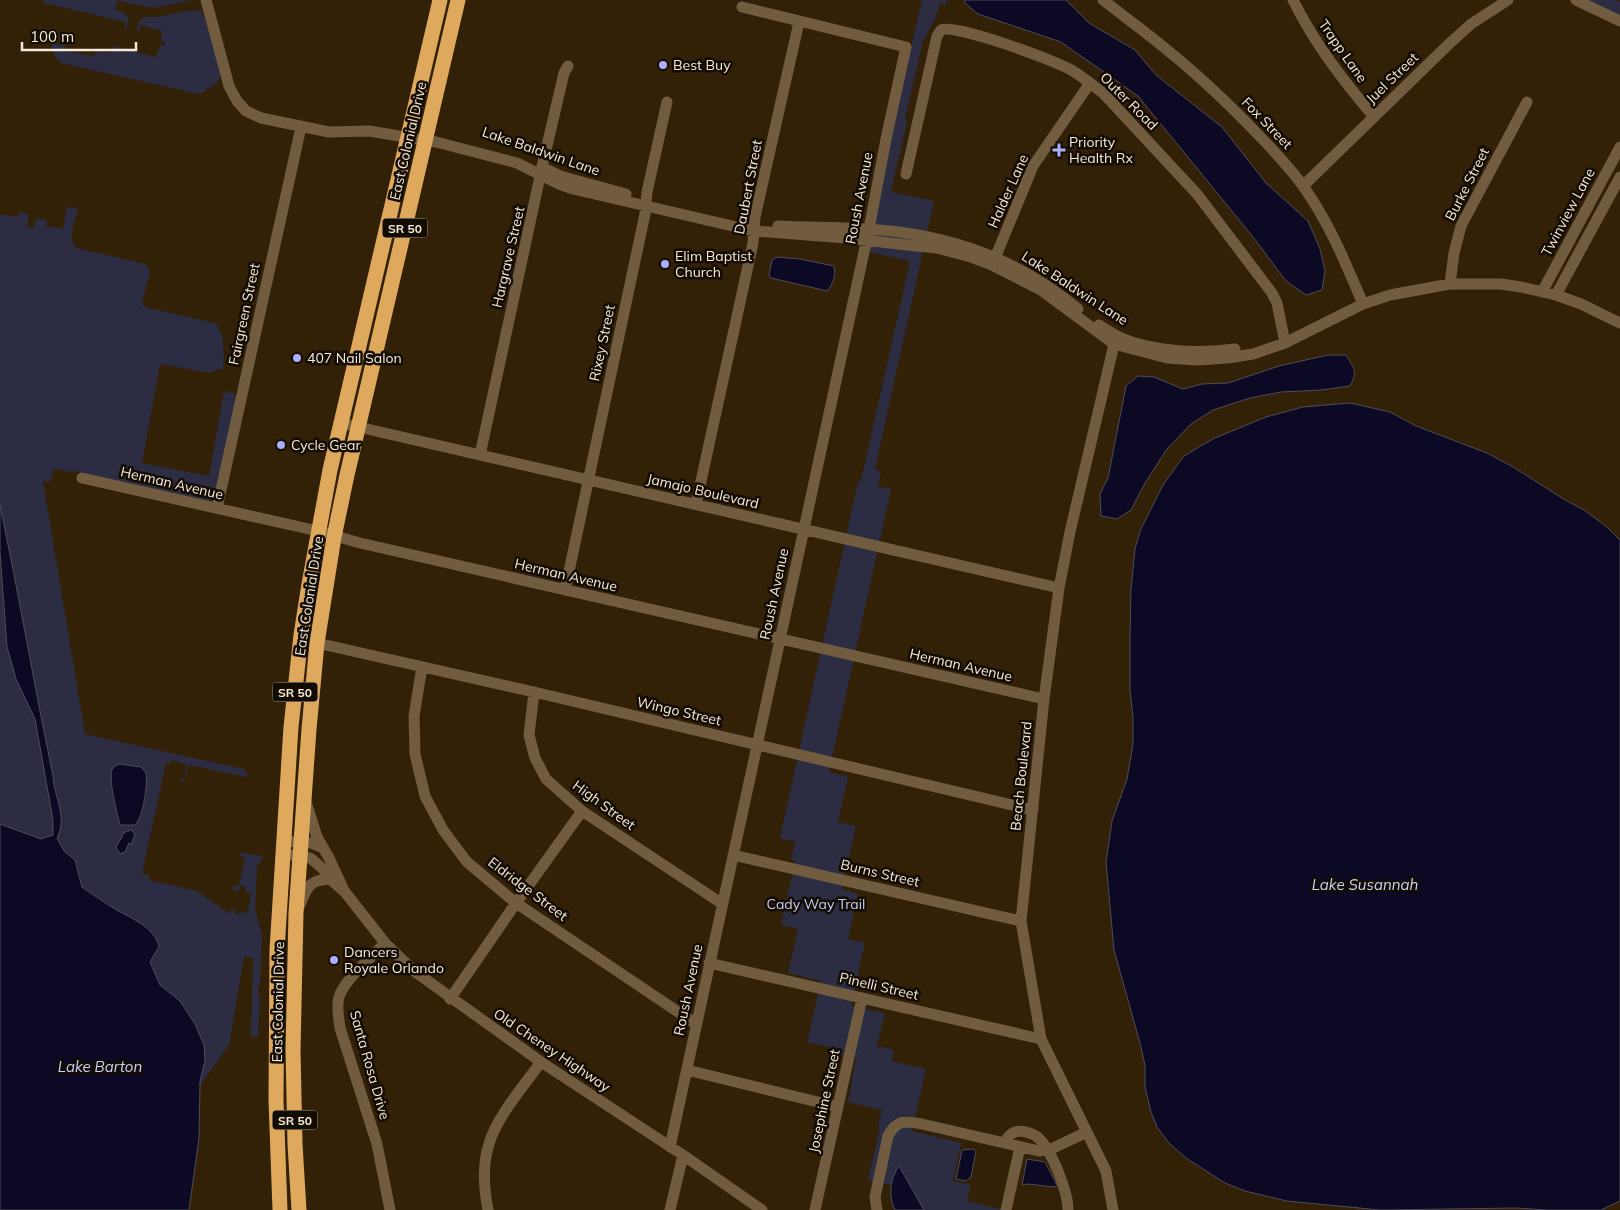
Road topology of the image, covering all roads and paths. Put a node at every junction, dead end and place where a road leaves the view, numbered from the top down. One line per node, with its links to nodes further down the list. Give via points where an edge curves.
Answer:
1 (206, 0): 16 (street, Lake Baldwin Lane, via 229,86 237,101 246,111 261,118)
2 (440, 0): 17 (highway, East Colonial Drive / SR 50)
3 (458, 0): 18 (highway, East Colonial Drive / SR 50)
4 (1293, 0): 15 (street, Trapp Lane, via 1319,47)
5 (1508, 0): 15 (street, Juel Street, via 1464,30)
6 (1576, 0): 9 (street)
7 (1106, 1): 23 (street, Fox Street, via 1206,84 1269,146)
8 (742, 8): 10 (street)
9 (1620, 20)
10 (799, 22): 25 (street, Daubert Street); 26 (street, Roush Avenue, via 906,47)
11 (568, 66): 20 (street, Hargrave Street)
12 (1090, 83): 21 (street, Outer Road, via 1055,63 980,35 944,28 937,36); 27 (street, Halder Lane, via 1033,166); 36 (street, Outer Road, via 1192,188 1268,288 1277,303)
13 (668, 102): 24 (street, Rixey Street)
14 (1527, 102): 30 (street, Burke Street, via 1461,226)
15 (1374, 116): 23 (street, Juel Street)
16 (301, 126): 17 (street, Lake Baldwin Lane, via 329,132 368,131); 43 (street, Fairgreen Street)
17 (408, 137): 18 (street, Lake Baldwin Lane); 28 (highway, East Colonial Drive / SR 50)
18 (426, 137): 20 (street, Lake Baldwin Lane); 29 (highway, East Colonial Drive / SR 50)
19 (1620, 147): 31 (street, Twinview Lane)
20 (542, 171): 24 (street, Lake Baldwin Lane, via 559,184 573,189); 39 (street, Hargrave Street)
21 (906, 174)
22 (1620, 177): 32 (street, Twinview Lane)
23 (1303, 186): 33 (street, Fox Street, via 1339,248)
24 (646, 203): 25 (street, Lake Baldwin Lane); 41 (street, Rixey Street)
25 (754, 228): 26 (street, Lake Baldwin Lane); 42 (street, Daubert Street)
26 (868, 235): 27 (street, Lake Baldwin Lane, via 897,232 942,240); 44 (street, Roush Avenue)
27 (994, 261): 35 (street, Lake Baldwin Lane, via 1022,270 1045,284)
28 (375, 276): 29 (street); 37 (highway, East Colonial Drive / SR 50)
29 (393, 279): 38 (highway, East Colonial Drive / SR 50)
30 (1450, 284): 31 (street, Lake Baldwin Lane, via 1501,284); 33 (street, Lake Baldwin Lane, via 1390,295)
31 (1542, 292): 32 (street, Lake Baldwin Lane)
32 (1556, 295): 34 (street, Lake Baldwin Lane)
33 (1363, 304): 36 (street, Lake Baldwin Lane)
34 (1620, 323)
35 (1117, 340): 36 (street, Lake Baldwin Lane, via 1194,351 1225,351); 47 (street, Beach Boulevard)
36 (1286, 343)
37 (341, 423): 38 (street, Jamajo Boulevard); 45 (highway, East Colonial Drive / SR 50)
38 (358, 427): 39 (street, Jamajo Boulevard); 46 (highway, East Colonial Drive / SR 50)
39 (480, 455): 41 (street, Jamajo Boulevard)
40 (82, 478): 43 (street, Herman Avenue)
41 (588, 480): 42 (street, Jamajo Boulevard); 48 (street, Rixey Street)
42 (696, 504): 44 (street, Jamajo Boulevard)
43 (217, 508): 45 (street, Herman Avenue)
44 (804, 529): 47 (street, Jamajo Boulevard); 49 (street, Roush Avenue)
45 (318, 531): 46 (street, Herman Avenue); 58 (highway, East Colonial Drive / SR 50, via 296,680)
46 (334, 537): 48 (street, Herman Avenue); 50 (highway, East Colonial Drive / SR 50)
47 (1059, 588): 53 (street, Beach Boulevard)
48 (565, 590): 49 (street, Herman Avenue)
49 (780, 639): 53 (street, Herman Avenue); 54 (street, Roush Avenue)
50 (317, 643): 51 (street, Wingo Street); 55 (highway, East Colonial Drive / SR 50)
51 (422, 667): 52 (street, Wingo Street); 64 (street, Eldridge Street, via 414,716 415,754 425,796 443,830 467,862)
52 (534, 692): 54 (street, Wingo Street); 57 (street, High Street, via 529,735 535,758 546,779)
53 (1044, 699): 56 (street, Beach Boulevard)
54 (757, 745): 56 (street, Wingo Street); 61 (street, Roush Avenue)
55 (304, 797): 59 (street, Old Cheney Highway); 60 (highway, East Colonial Drive / SR 50)
56 (1033, 810): 67 (street, Beach Boulevard)
57 (582, 811): 64 (street); 65 (street, High Street)
58 (283, 847): 60 (street, Old Cheney Highway); 82 (highway, East Colonial Drive / SR 50, via 276,994)
59 (323, 848): 60 (street, via 311,843); 63 (street, Old Cheney Highway)
60 (301, 849): 62 (street, Old Cheney Highway); 66 (highway, East Colonial Drive / SR 50)
61 (733, 855): 65 (street, Roush Avenue); 67 (street, Burns Street)
62 (330, 879): 63 (street, Old Cheney Highway); 66 (street, via 319,880 307,887)
63 (345, 892): 68 (street, Old Cheney Highway)
64 (516, 903): 70 (street); 72 (street, Eldridge Street)
65 (722, 903): 69 (street, Roush Avenue)
66 (296, 913): 84 (highway, East Colonial Drive / SR 50, via 293,1050)
67 (1020, 921): 73 (street, Beach Boulevard)
68 (385, 944): 70 (street, Old Cheney Highway); 90 (street, Santa Rosa Drive, via 344,985 338,1010 340,1028 377,1144)
69 (709, 963): 71 (street, Pinelli Street); 72 (street, Roush Avenue)
70 (450, 998): 74 (street, Old Cheney Highway)
71 (862, 998): 73 (street, Pinelli Street); 76 (street, Josephine Street)
72 (696, 1024): 75 (street, Roush Avenue)
73 (1041, 1040): 77 (street, Beach Boulevard)
74 (541, 1062): 79 (street, Old Cheney Highway); 91 (street, via 497,1125 489,1144 484,1171)
75 (687, 1070): 76 (street); 79 (street, Roush Avenue)
76 (838, 1107): 94 (street, Josephine Street)
77 (1087, 1132): 81 (street); 86 (street, Beach Boulevard, via 1106,1171)
78 (1004, 1143): 80 (street); 81 (street, via 1010,1134 1021,1131 1038,1137); 95 (street, via 922,1124 900,1123 888,1136 875,1197)
79 (670, 1146): 83 (street, Old Cheney Highway)
80 (1020, 1147): 81 (street); 96 (street)
81 (1046, 1150): 97 (street, via 1057,1169)
82 (277, 1151): 84 (highway, via 289,1182); 85 (highway, East Colonial Drive / SR 50)
83 (683, 1155): 92 (street); 93 (street, Old Cheney Highway)
84 (298, 1190): 89 (highway, East Colonial Drive / SR 50)
85 (278, 1191): 87 (highway, East Colonial Drive / SR 50); 88 (highway)
86 (1114, 1209)
87 (280, 1210)
88 (291, 1210)
89 (299, 1210)
90 (390, 1210)
91 (488, 1210)
92 (670, 1210)
93 (762, 1210)
94 (815, 1210)
95 (877, 1210)
96 (1006, 1210)
97 (1068, 1210)

